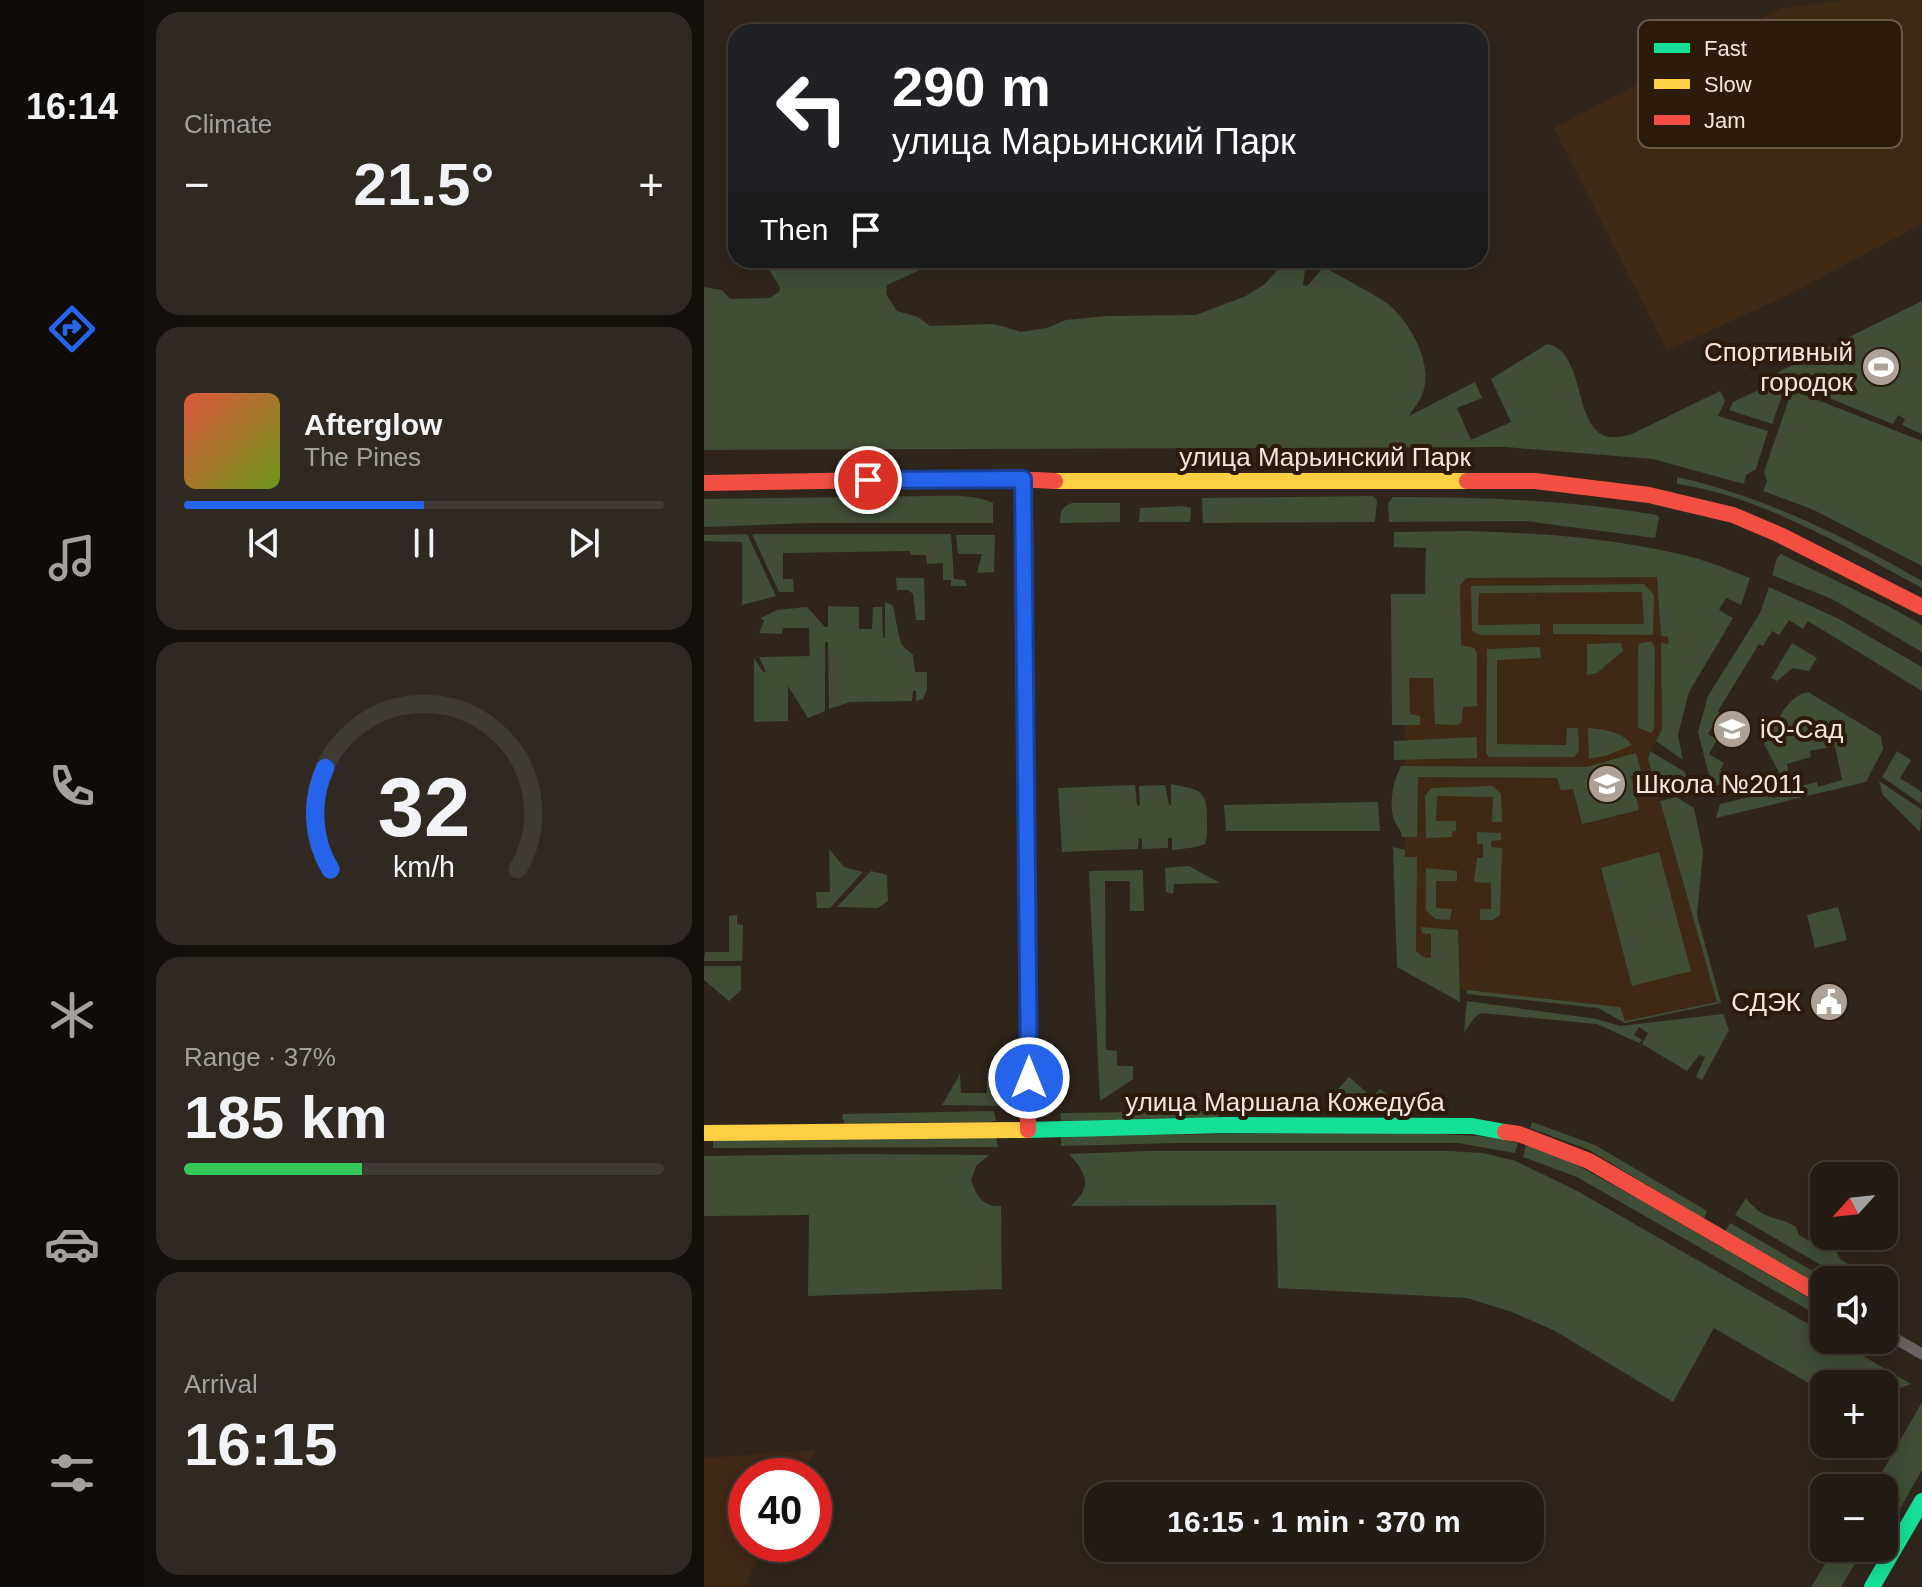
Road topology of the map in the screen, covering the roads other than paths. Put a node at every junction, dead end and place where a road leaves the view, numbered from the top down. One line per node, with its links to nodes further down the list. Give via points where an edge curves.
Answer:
1 (1023, 479): 2 (street, улица Марьинский Парк); 3 (street, улица Марьинский Парк, via 1535,481 1649,495 1733,515); 4 (street)
2 (704, 483)
3 (1922, 607)
4 (1028, 1130): 5 (street, улица Маршала Кожедуба); 6 (street, улица Маршала Кожедуба, via 1392,1125 1472,1126 1519,1134 1589,1161)
5 (704, 1133)
6 (1810, 1289)
7 (1898, 1340): 8 (street)
8 (1922, 1354)
9 (1922, 1501): 10 (street)
10 (1872, 1587)

